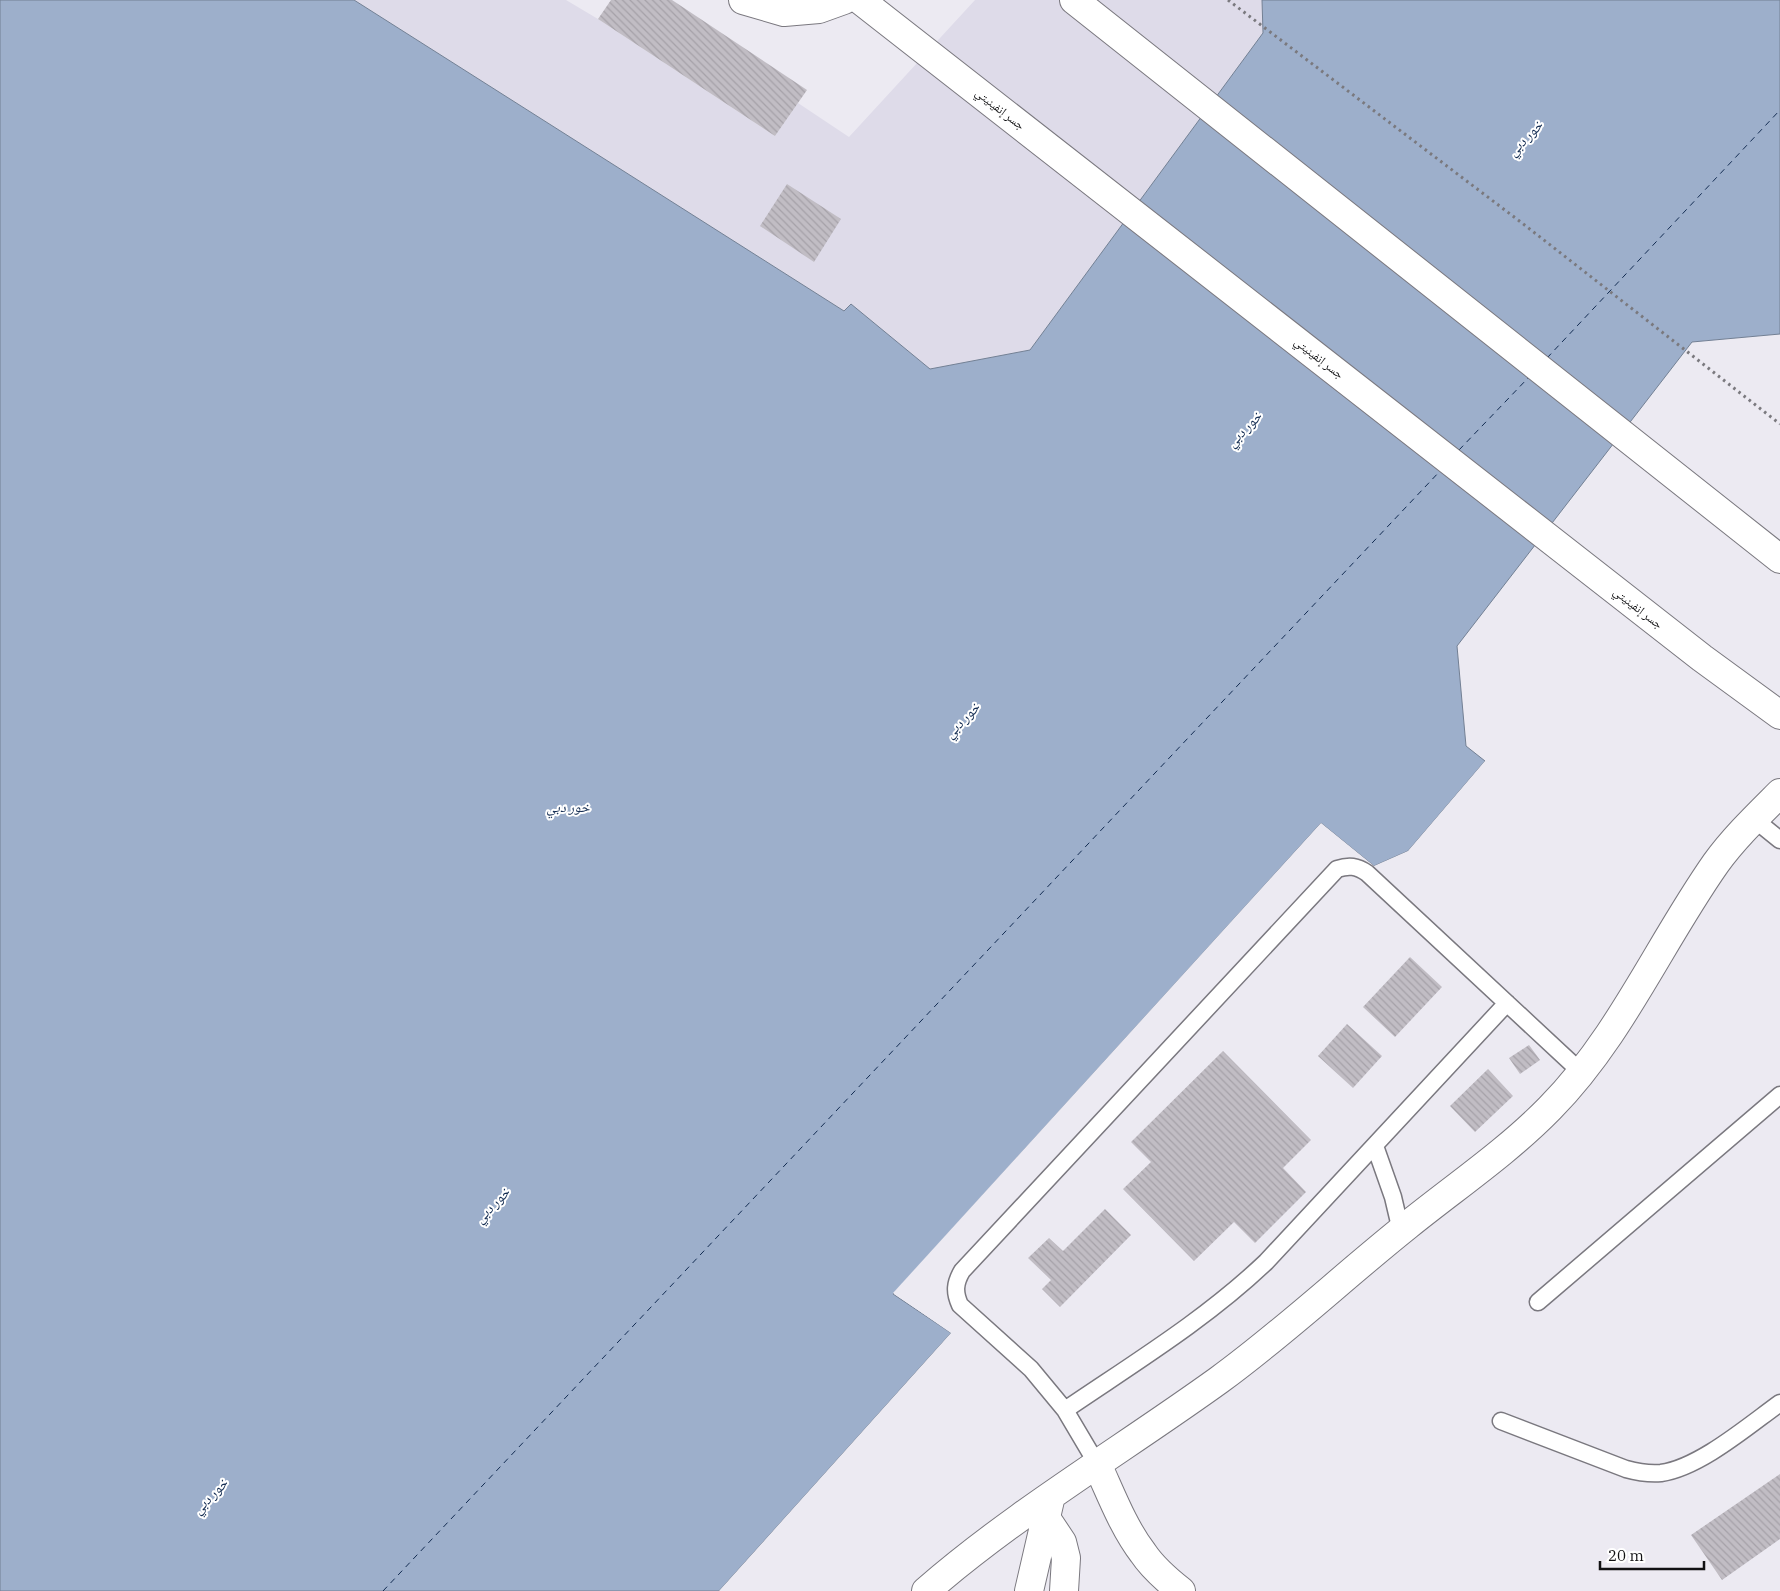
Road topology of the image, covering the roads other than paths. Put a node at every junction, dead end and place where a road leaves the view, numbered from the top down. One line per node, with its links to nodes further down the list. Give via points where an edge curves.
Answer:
1 (743, 0): 2 (main road, via 784,12 819,10)
2 (844, 0)
3 (860, 0): 6 (main road, جسر إنفينيتي, via 1702,658)
4 (1074, 0): 5 (main road)
5 (1780, 559)
6 (1780, 715)
7 (1780, 793): 8 (main road)
8 (1754, 819): 9 (lane); 11 (main road, via 1718,860 1613,1030)
9 (1780, 840)
10 (1508, 1003): 11 (lane); 13 (lane); 17 (lane, via 1361,868 1337,869 962,1271 955,1288 960,1305 1031,1369)
11 (1582, 1073): 14 (main road, via 1514,1140)
12 (1780, 1095): 15 (lane)
13 (1375, 1146): 14 (lane); 17 (lane, via 1241,1286 1187,1328)
14 (1401, 1230): 19 (main road, via 1221,1379)
15 (1538, 1302)
16 (1780, 1404): 18 (lane, via 1706,1456 1677,1470 1660,1473 1626,1469)
17 (1065, 1410): 19 (lane)
18 (1501, 1421)
19 (1097, 1464): 20 (main road); 24 (main road, via 1127,1530 1162,1575)
20 (1048, 1507): 21 (main road, via 956,1565); 22 (main road); 23 (main road, via 1066,1558)
21 (926, 1591)
22 (1029, 1591)
23 (1064, 1591)
24 (1181, 1591)

